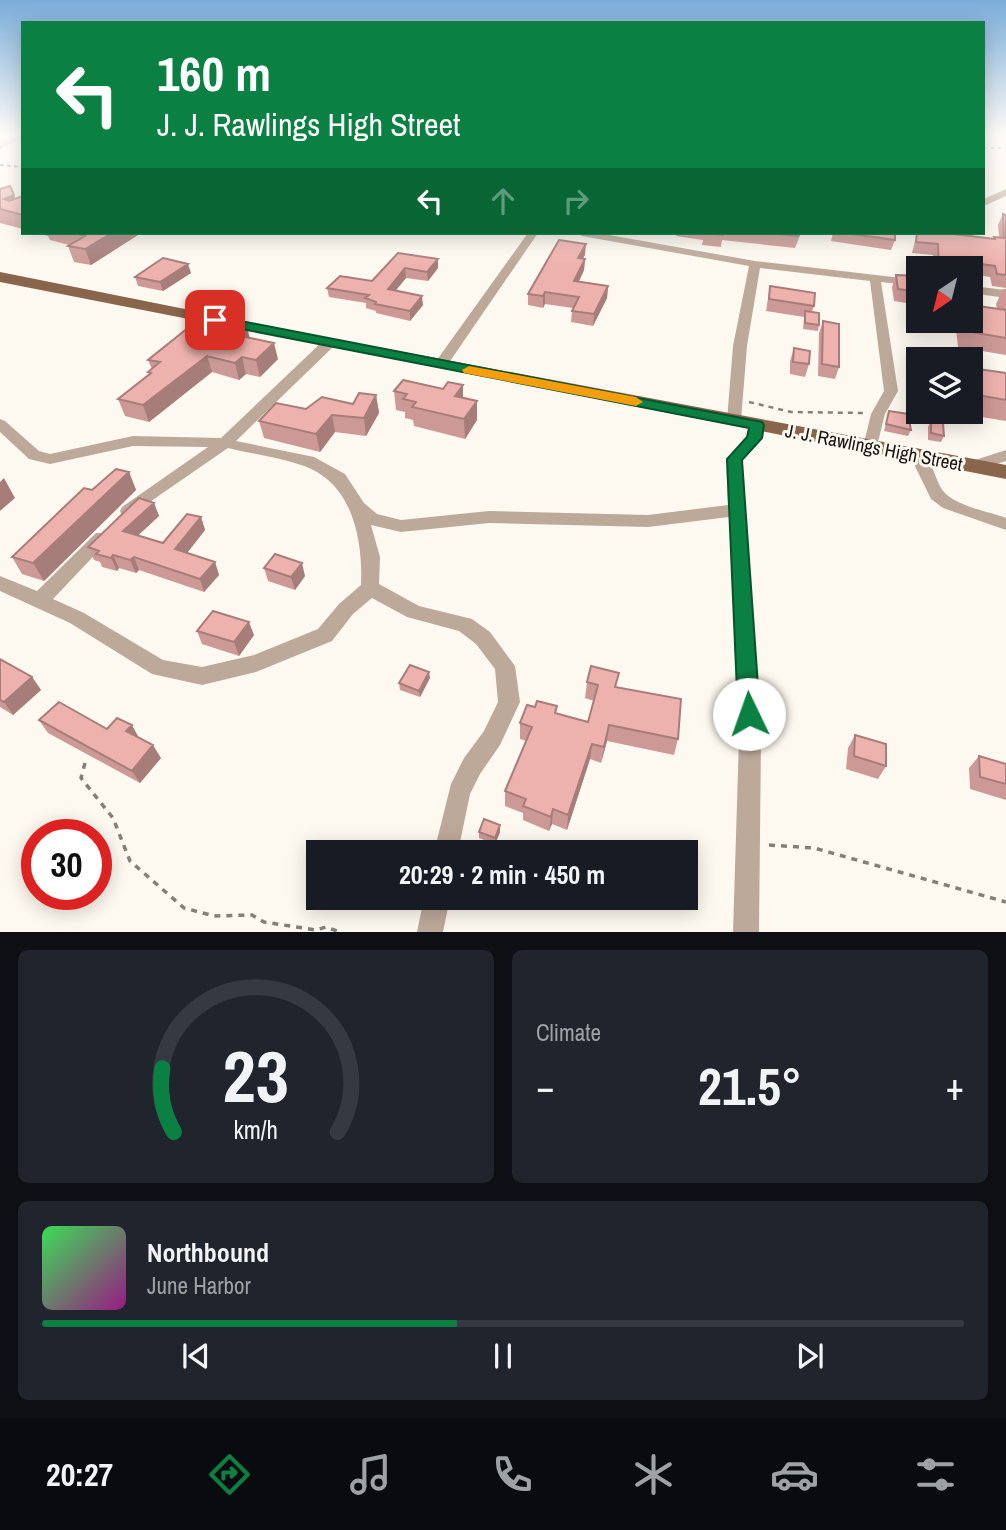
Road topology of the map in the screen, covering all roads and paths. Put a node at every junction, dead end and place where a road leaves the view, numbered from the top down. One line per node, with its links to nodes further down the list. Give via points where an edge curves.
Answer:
1 (1006, 192): 2 (street)
2 (985, 202)
3 (532, 235): 12 (street)
4 (593, 235): 5 (street)
5 (755, 264): 7 (street); 13 (street)
6 (0, 277): 11 (main road, J. J. Rawlings High Street)
7 (875, 277): 8 (street); 14 (street, via 891,391)
8 (906, 281)
9 (984, 291): 10 (street)
10 (1006, 294)
11 (329, 343): 12 (main road, J. J. Rawlings High Street); 18 (street)
12 (441, 364): 15 (main road, J. J. Rawlings High Street)
13 (734, 399): 14 (path, via 791,412); 15 (street)
14 (877, 414): 19 (street)
15 (734, 421): 17 (main road, J. J. Rawlings High Street)
16 (0, 424): 18 (street, via 34,455 50,458 132,441)
17 (757, 425): 19 (main road, J. J. Rawlings High Street); 25 (street, via 755,438 734,459)
18 (225, 443): 24 (street, via 308,461 340,478); 29 (street, via 127,512)
19 (871, 447): 21 (main road, J. J. Rawlings High Street)
20 (1006, 455): 22 (street)
21 (918, 456): 22 (main road, J. J. Rawlings High Street); 26 (street, via 937,495)
22 (975, 466): 23 (main road, J. J. Rawlings High Street)
23 (1006, 472)
24 (358, 507): 25 (street, via 372,519 401,526 489,517 648,521); 28 (street, via 371,557)
25 (737, 510): 32 (street, via 750,739)
26 (1006, 524)
27 (0, 583): 29 (street)
28 (370, 587): 29 (street, via 325,635 256,663 202,676 159,668); 31 (street, via 414,612 465,625 483,638 505,666 509,702 459,792)
29 (40, 600)
30 (85, 763): 35 (path, via 81,778 113,818 130,861 184,908)
31 (449, 840)
32 (748, 846): 33 (path, via 814,848); 37 (street)
33 (1006, 902)
34 (435, 910): 36 (street)
35 (340, 932)
36 (430, 932)
37 (746, 932)

